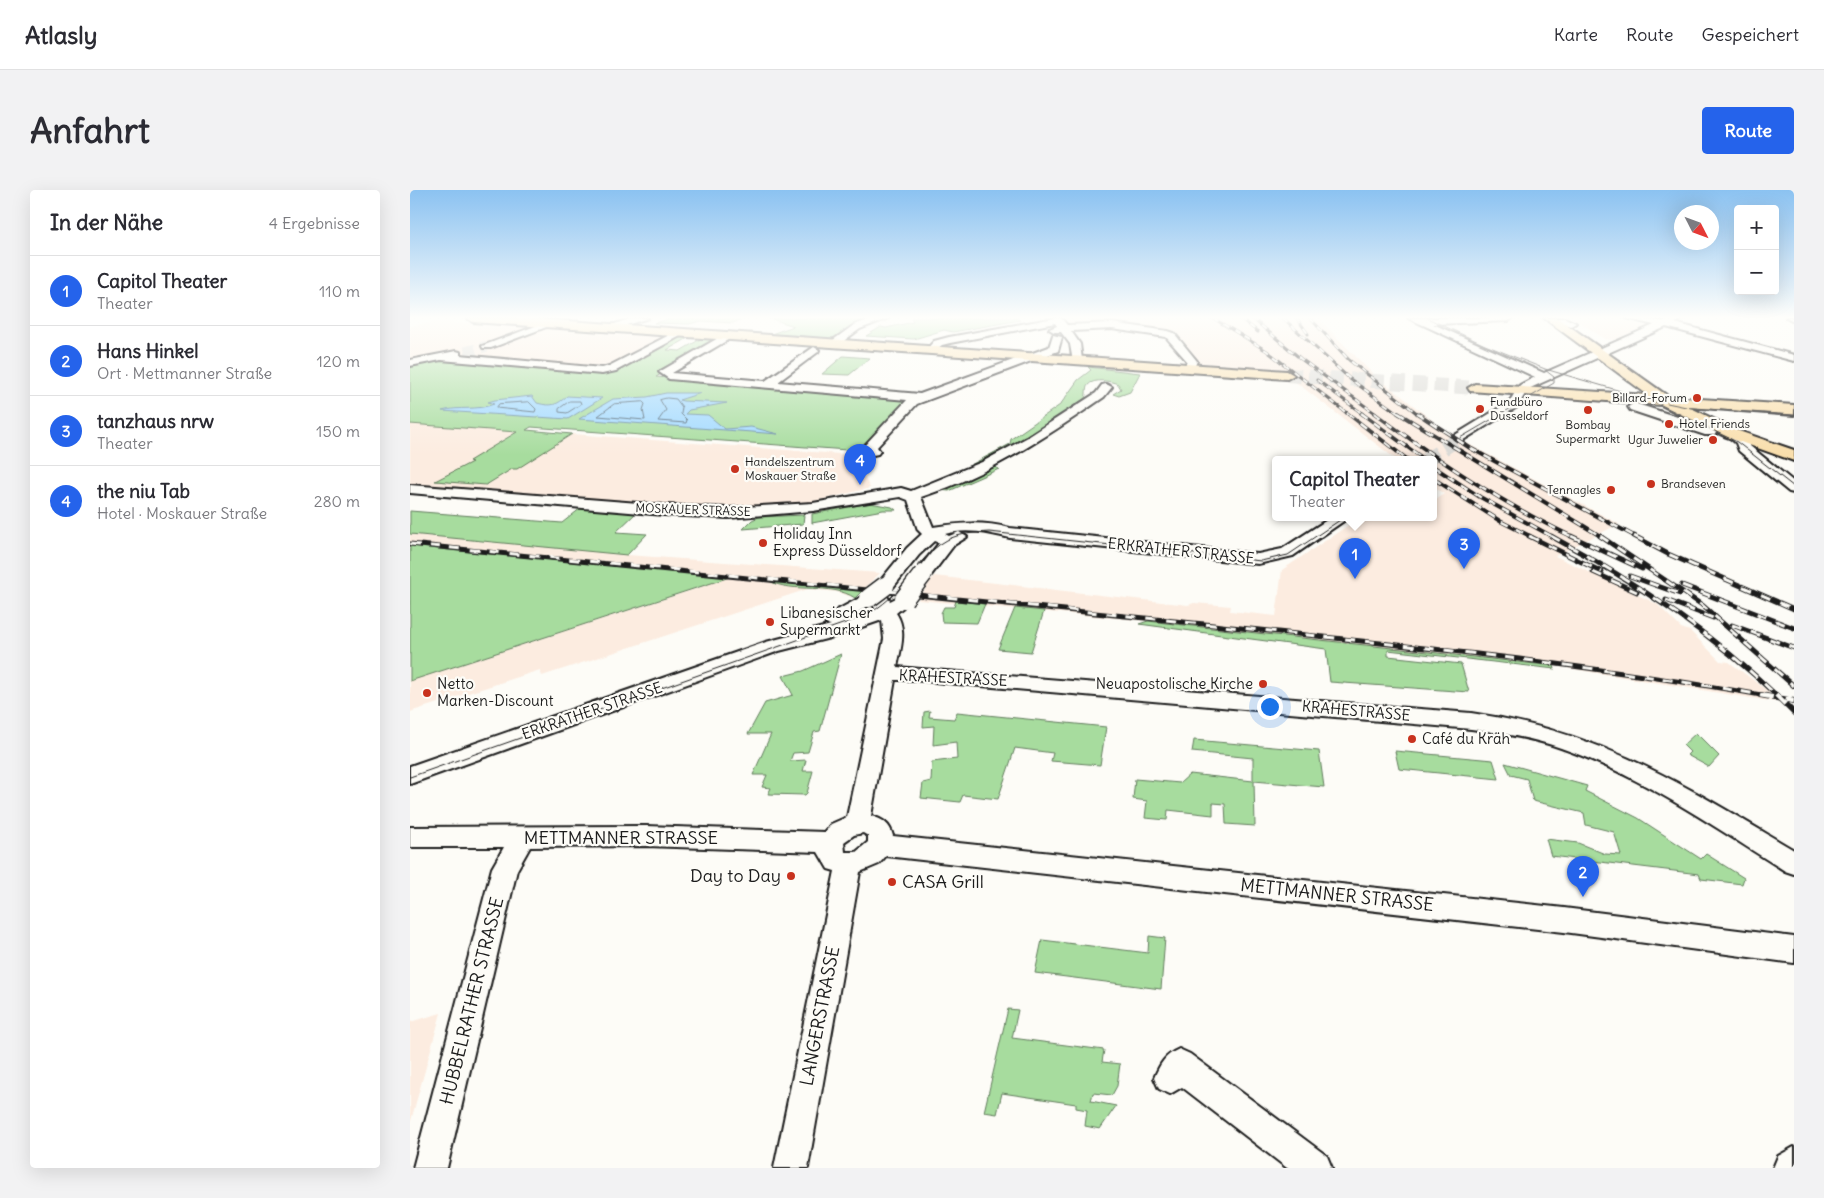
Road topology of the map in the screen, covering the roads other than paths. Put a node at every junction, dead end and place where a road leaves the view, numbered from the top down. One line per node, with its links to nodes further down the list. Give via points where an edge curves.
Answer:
1 (520, 364): 2 (street, via 606,371)
2 (620, 364)
3 (680, 364): 15 (street, via 666,372 669,376)
4 (797, 364): 15 (street)
5 (1012, 364): 11 (street)
6 (1124, 364): 12 (main road)
7 (1191, 364): 12 (street)
8 (1515, 364): 14 (street)
9 (1573, 364): 14 (street)
10 (1620, 364): 21 (main road)
11 (1008, 365): 19 (street)
12 (1189, 368): 13 (main road)
13 (1287, 375)
14 (1544, 377): 18 (street, via 1524,387)
15 (768, 384): 19 (street)
16 (1106, 387): 34 (street, via 1005,458)
17 (1477, 391): 18 (main road)
18 (1519, 394): 20 (main road); 21 (main road); 27 (street, via 1513,404)
19 (920, 398): 30 (street, via 913,401 869,448)
20 (1598, 402): 21 (main road); 22 (main road)
21 (1675, 405): 22 (main road); 23 (main road); 24 (main road); 28 (main road)
22 (1634, 407): 26 (street)
23 (1794, 410)
24 (1703, 413): 25 (main road); 28 (main road)
25 (1794, 419)
26 (1710, 432)
27 (1460, 438)
28 (1760, 447): 29 (main road); 31 (main road); 33 (street)
29 (1794, 450)
30 (874, 451)
31 (1794, 456)
32 (410, 489): 34 (street, MOSKAUER STRASSE, via 728,513 813,507 888,492)
33 (1794, 489)
34 (912, 495): 37 (street, via 925,528)
35 (1335, 521): 36 (street, ERKRATHER STRASSE, via 1287,553 1258,559)
36 (1010, 533): 37 (street, ERKRATHER STRASSE, via 975,527); 38 (street, ERKRATHER STRASSE, via 964,536)
37 (932, 534): 38 (street); 39 (street, ERKRATHER STRASSE, via 899,570)
38 (948, 542): 39 (street, ERKRATHER STRASSE, bridge, via 904,599)
39 (880, 598): 40 (street, via 894,624); 41 (street, ERKRATHER STRASSE, via 816,636 774,646)
40 (887, 674): 42 (street); 47 (street, KRAHESTRASSE, via 912,673 1514,727 1580,746 1633,769)
41 (410, 775)
42 (858, 823): 45 (street, via 869,823 877,828 882,836); 46 (street, via 842,829)
43 (410, 837): 44 (street, METTMANNER STRASSE)
44 (522, 838): 46 (street, METTMANNER STRASSE, via 646,836); 51 (street, HUBBELRATHER STRASSE, via 505,868)
45 (880, 845): 46 (street, METTMANNER STRASSE, via 868,858); 48 (street, METTMANNER STRASSE, via 1554,919)
46 (840, 853): 52 (street, LANGERSTRASSE)
47 (1794, 863)
48 (1794, 950)
49 (1170, 1078): 53 (street, via 1179,1065)
50 (1794, 1164): 54 (street)
51 (430, 1168)
52 (791, 1168)
53 (1316, 1168)
54 (1790, 1168)

